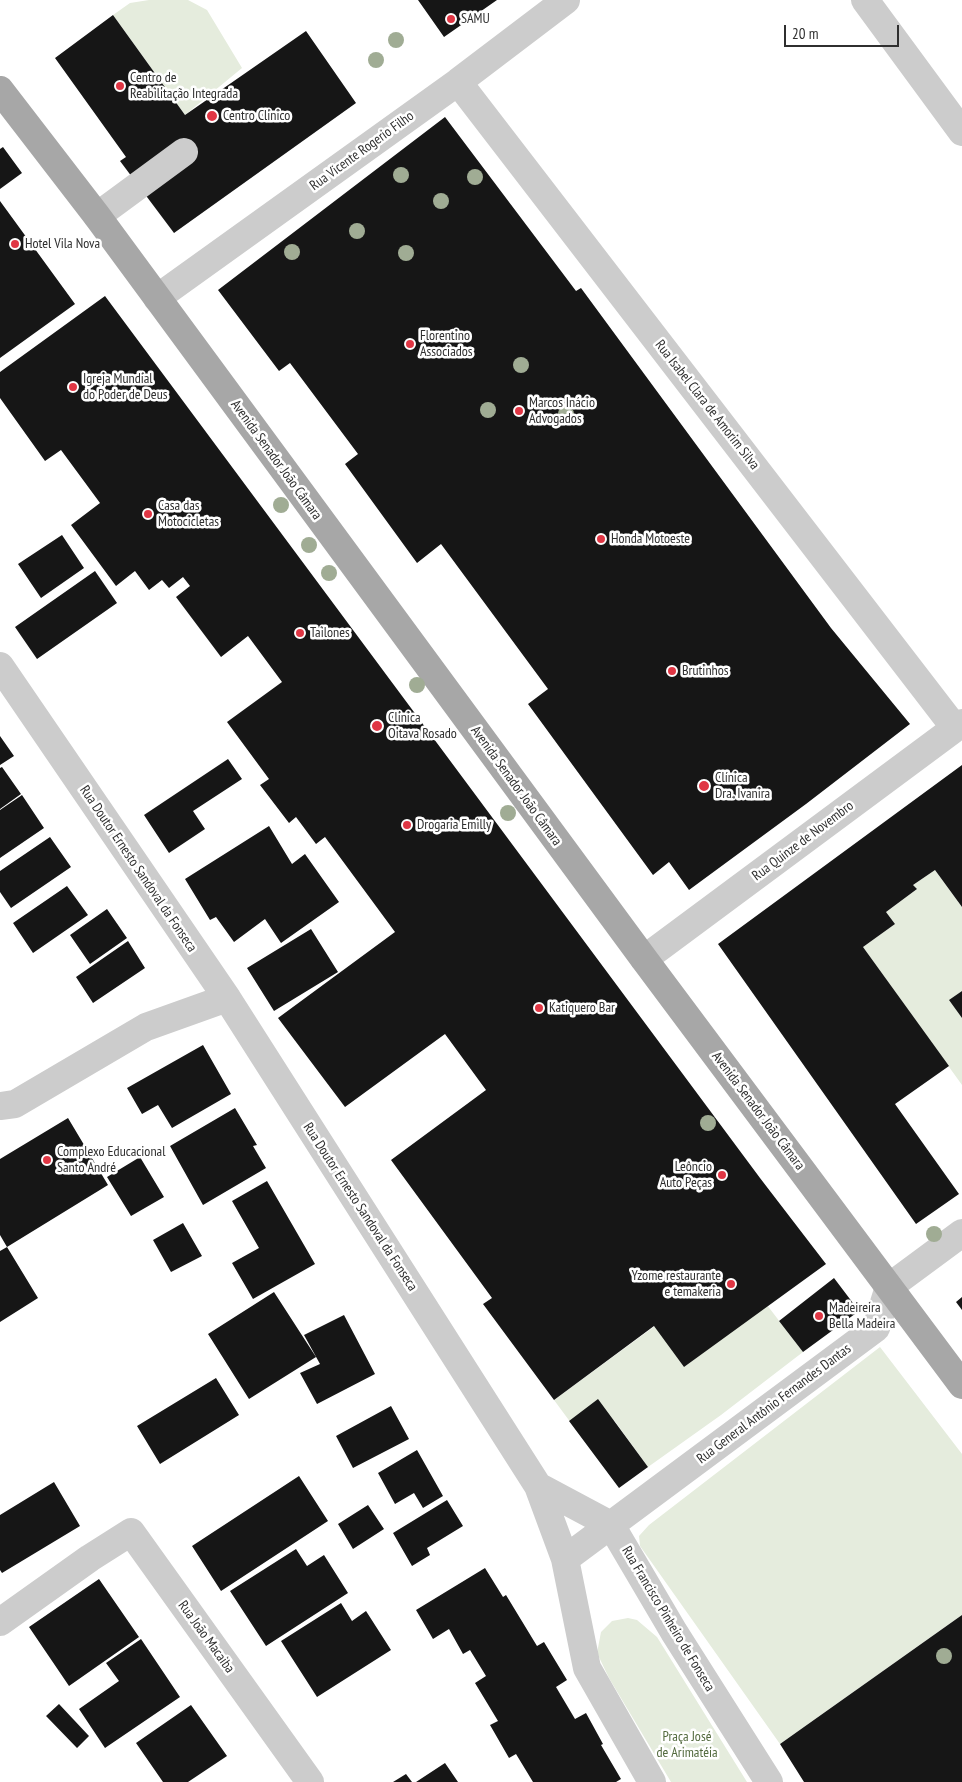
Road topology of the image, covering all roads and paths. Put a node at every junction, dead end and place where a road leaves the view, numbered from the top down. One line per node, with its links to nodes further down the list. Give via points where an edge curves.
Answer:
1 (566, 0): 3 (street, Rua Vicente Rogerio Filho)
2 (865, 0): 5 (street)
3 (458, 82): 8 (street, Rua Vicente Rogerio Filho); 10 (street, Rua Isabel Clara de Amorim Silva)
4 (0, 90): 7 (main road, Avenida Senador João Câmara)
5 (962, 132)
6 (184, 152): 7 (street)
7 (97, 216): 8 (main road, Avenida Senador João Câmara)
8 (157, 298): 11 (main road, Avenida Senador João Câmara)
9 (0, 666): 12 (street, Rua Doutor Ernesto Sandoval da Fonseca)
10 (959, 725): 11 (street, Rua Quinze de Novembro)
11 (644, 959): 15 (main road, Avenida Senador João Câmara)
12 (227, 998): 13 (street, via 146,1027 15,1104); 17 (street, Rua Doutor Ernesto Sandoval da Fonseca)
13 (0, 1106)
14 (962, 1233): 15 (street)
15 (888, 1287): 16 (main road, Avenida Senador João Câmara); 18 (street, Rua General Antônio Fernandes Dantas, via 876,1328)
16 (962, 1385)
17 (538, 1486): 18 (street); 19 (street, Rua Doutor Ernesto Sandoval da Fonseca)
18 (611, 1525): 19 (street, Rua General Antônio Fernandes Dantas); 23 (street, Rua Francisco Pinheiro de Fonseca)
19 (565, 1559): 22 (street, Rua Doutor Ernesto Sandoval da Fonseca, via 587,1668)
20 (0, 1622): 21 (street, Rua João Macaiba, via 131,1532)
21 (310, 1782)
22 (652, 1782)
23 (769, 1782)

